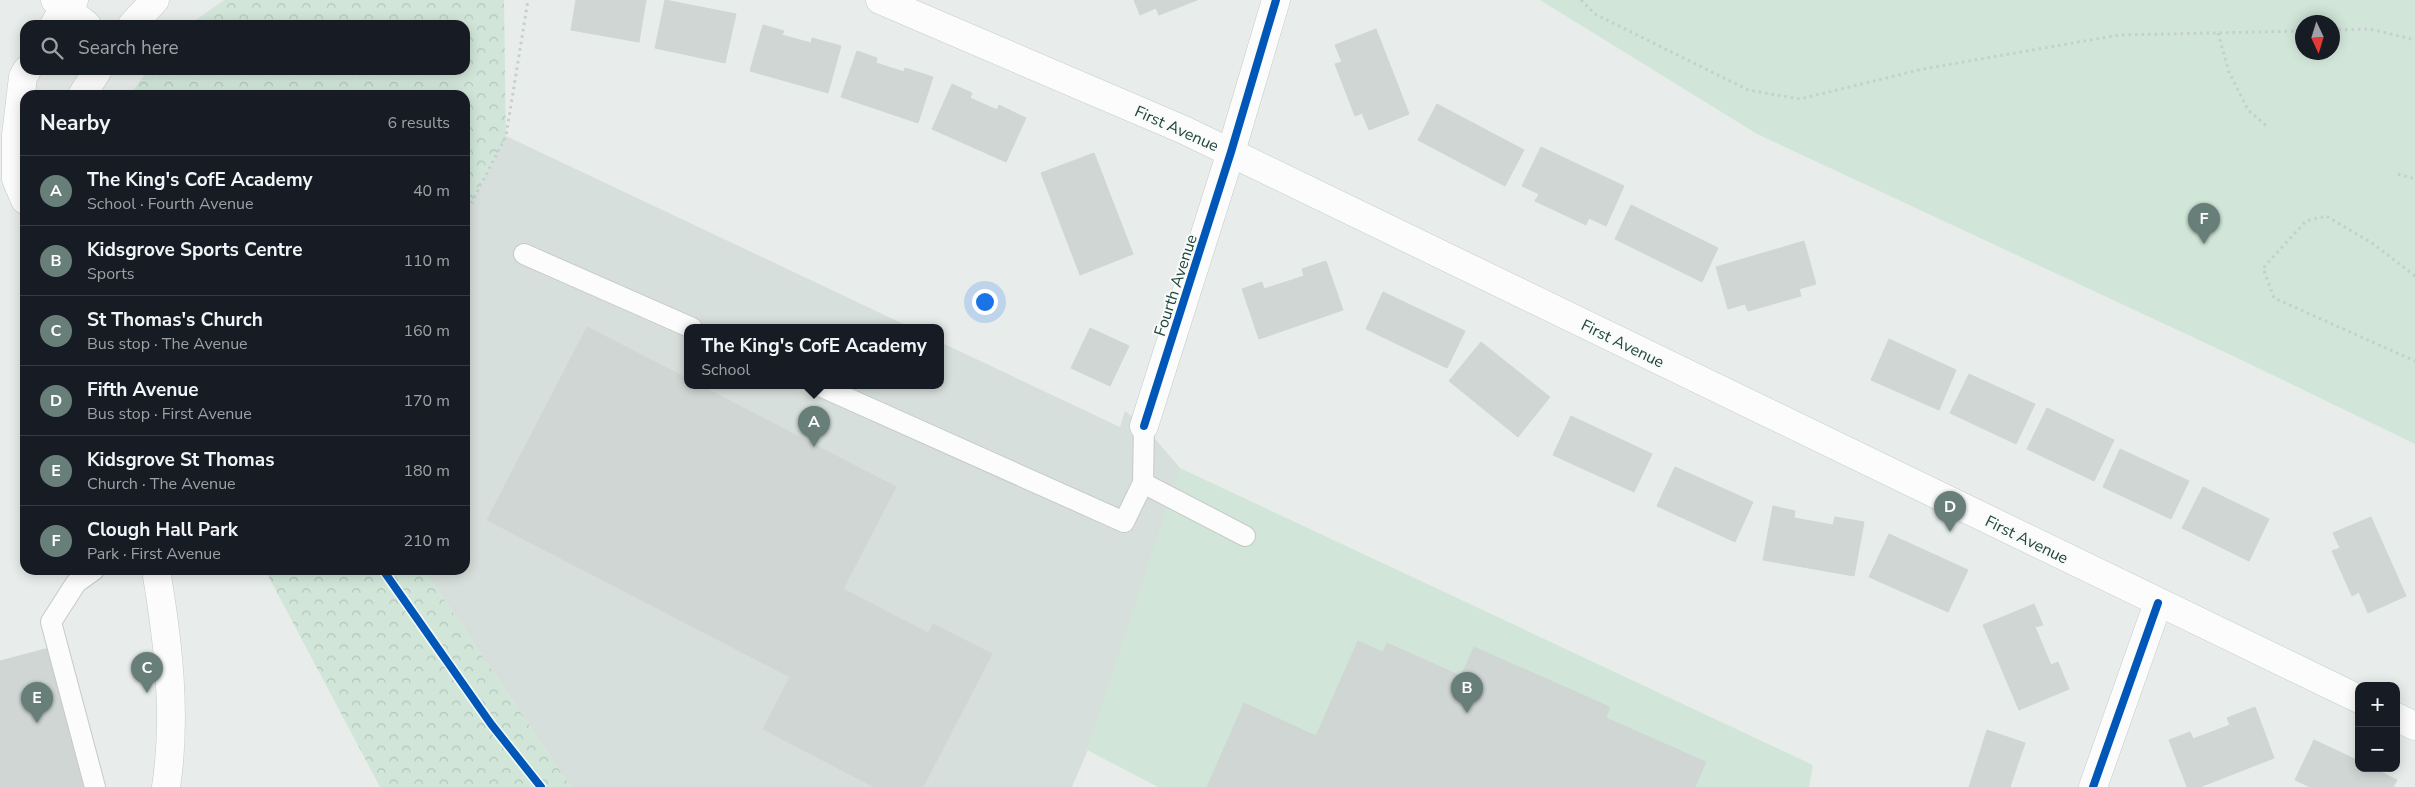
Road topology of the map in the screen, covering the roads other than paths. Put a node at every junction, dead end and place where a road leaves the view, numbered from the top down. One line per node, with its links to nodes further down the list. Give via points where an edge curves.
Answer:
1 (155, 0): 6 (main road)
2 (880, 0): 12 (main road, First Avenue)
3 (1276, 0): 12 (main road, Fourth Avenue)
4 (62, 8): 5 (main road)
5 (80, 20)
6 (137, 20)
7 (24, 75): 9 (main road)
8 (95, 75): 10 (main road)
9 (21, 90)
10 (85, 90)
11 (20, 102): 13 (main road, via 16,179)
12 (1231, 152): 17 (main road, Fourth Avenue); 22 (main road, First Avenue)
13 (20, 188)
14 (524, 254): 15 (lane)
15 (684, 324)
16 (827, 389): 18 (lane, via 1124,522)
17 (1144, 426): 18 (lane)
18 (1143, 483): 19 (lane)
19 (1245, 536)
20 (87, 575): 26 (lane, via 76,583 51,622)
21 (157, 575): 27 (main road, via 170,682 170,759)
22 (2158, 603): 23 (main road, First Avenue); 28 (main road)
23 (2355, 697)
24 (2400, 719): 25 (main road)
25 (2415, 726)
26 (95, 787)
27 (166, 787)
28 (2093, 787)

